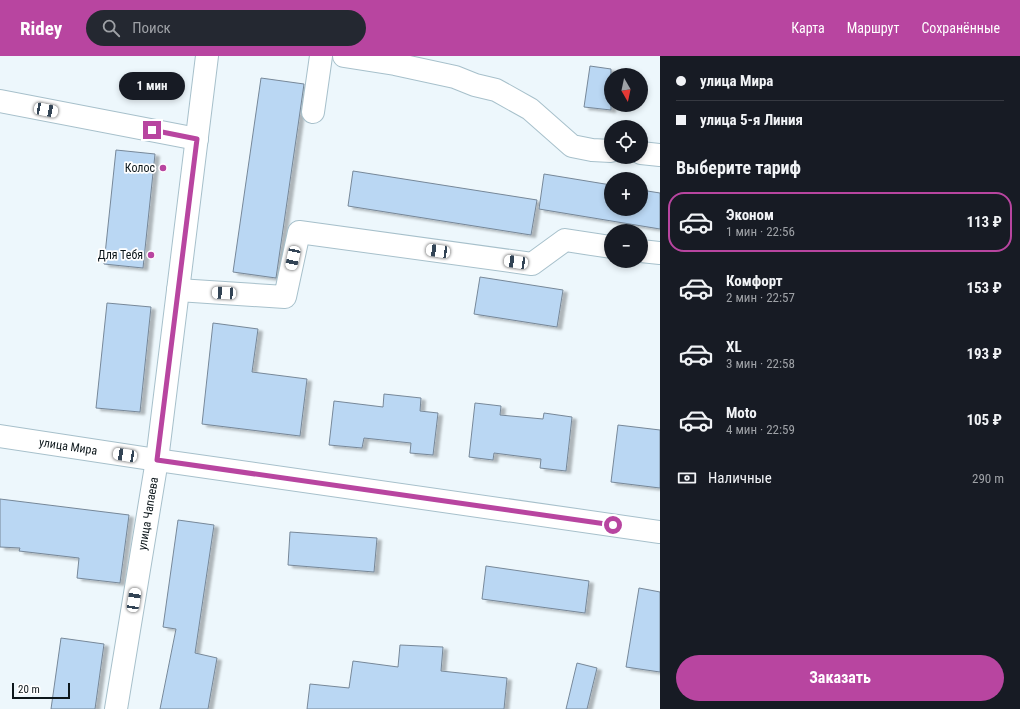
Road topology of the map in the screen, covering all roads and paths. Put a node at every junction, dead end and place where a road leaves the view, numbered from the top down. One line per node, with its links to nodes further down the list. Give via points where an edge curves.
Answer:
1 (207, 56): 6 (street, улица Чапаева)
2 (321, 56): 5 (street)
3 (344, 56): 7 (street, via 455,77 496,90 530,109 572,146)
4 (0, 101): 6 (street)
5 (313, 112)
6 (197, 139): 13 (street, улица Чапаева)
7 (604, 151)
8 (648, 153): 9 (street)
9 (660, 155)
10 (604, 246): 13 (street, via 565,240 532,264 299,232 285,297)
11 (648, 252): 12 (street)
12 (660, 253)
13 (178, 290): 15 (street, улица Чапаева)
14 (0, 436): 15 (street, улица Мира)
15 (157, 460): 16 (street, улица Мира); 17 (street, улица Чапаева)
16 (660, 532)
17 (116, 709)

